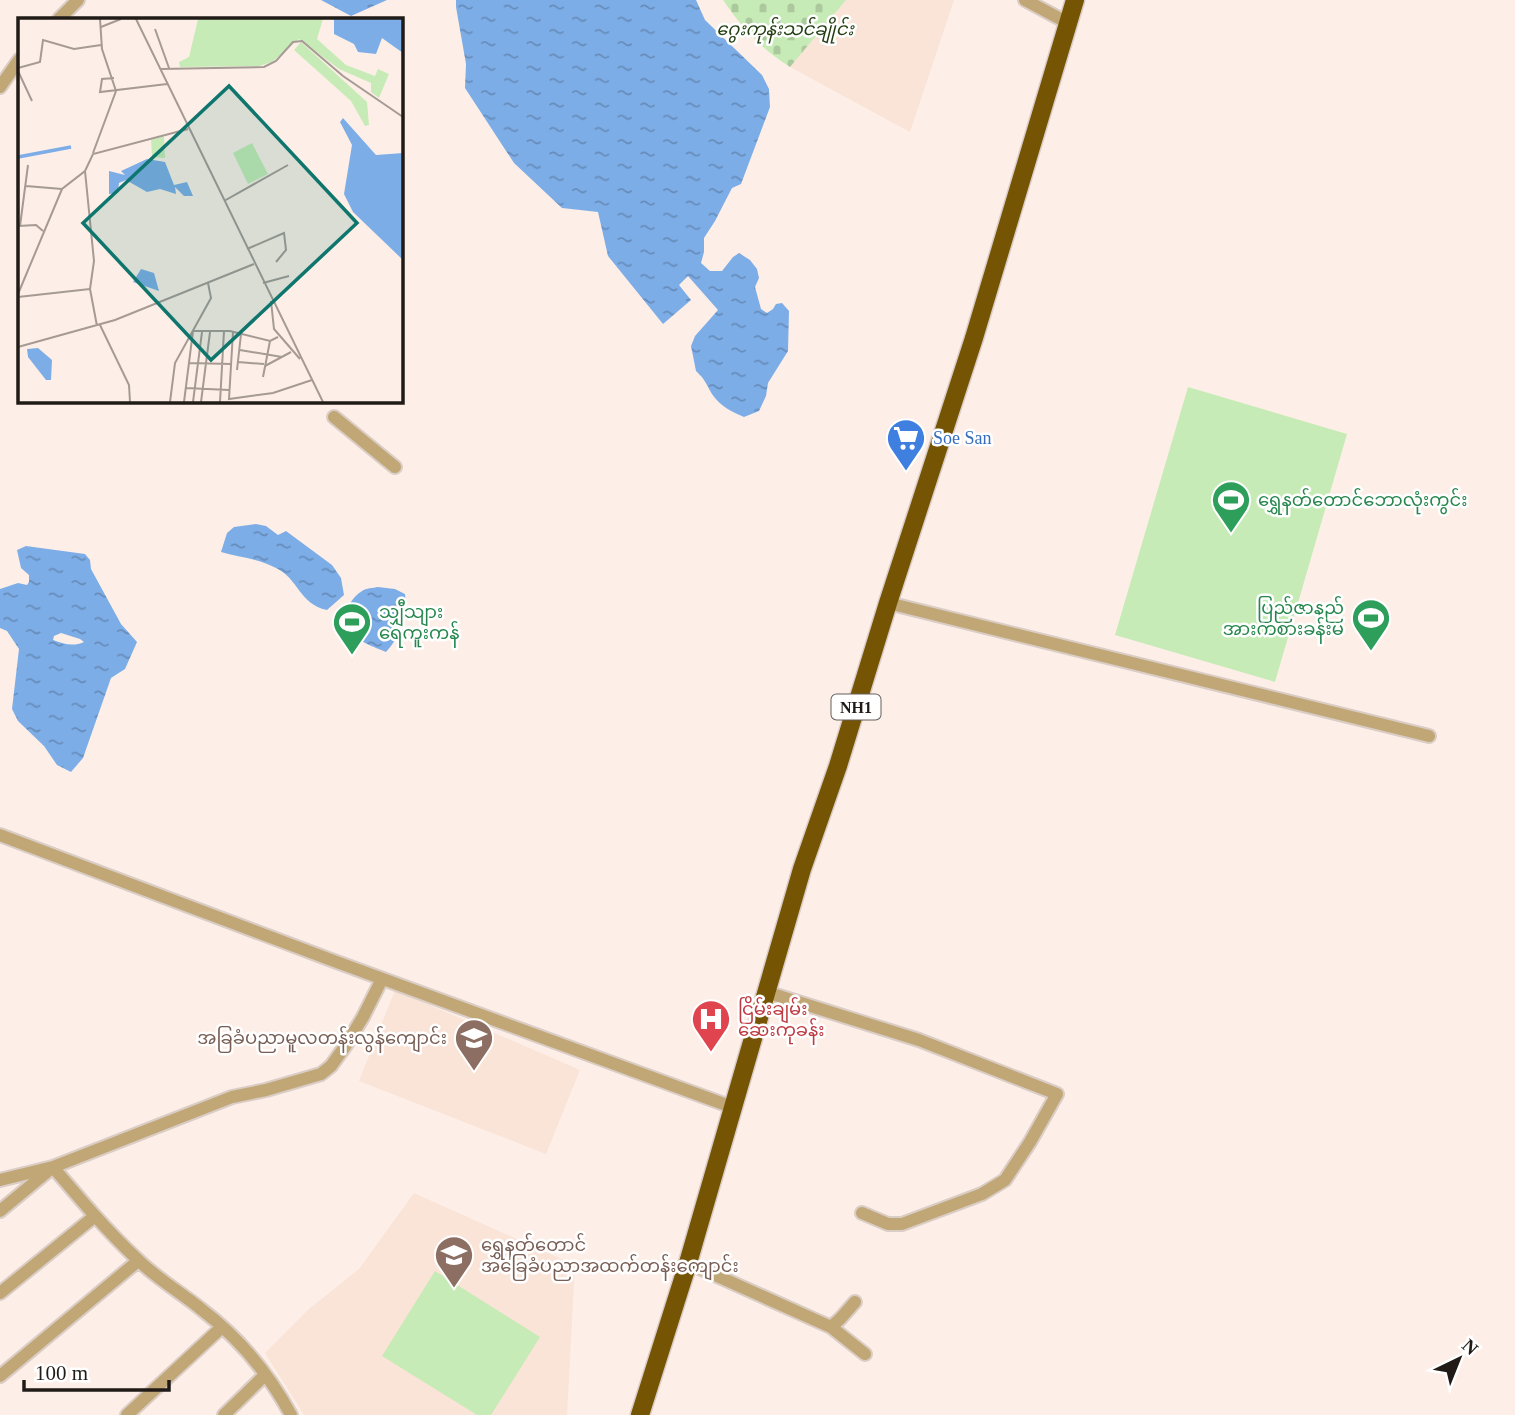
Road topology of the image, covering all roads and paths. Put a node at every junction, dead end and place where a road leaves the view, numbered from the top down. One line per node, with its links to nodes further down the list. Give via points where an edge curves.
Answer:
1 (78, 0): 4 (street)
2 (1024, 0): 5 (street)
3 (1076, 0): 5 (highway, NH1)
4 (60, 18)
5 (1068, 23): 10 (highway, NH1, via 974,338)
6 (18, 61): 7 (street)
7 (0, 87)
8 (334, 417): 9 (street)
9 (395, 467)
10 (888, 603): 11 (street); 14 (highway, NH1)
11 (1429, 736)
12 (0, 835): 13 (street)
13 (382, 979): 15 (street); 16 (street, via 346,1045 321,1074 232,1097)
14 (766, 992): 15 (highway, NH1); 19 (street, via 919,1040 1057,1094 1005,1180 982,1194 902,1224 888,1224)
15 (732, 1107): 22 (highway, NH1)
16 (53, 1167): 17 (street); 18 (street); 20 (street)
17 (0, 1181)
18 (0, 1211)
19 (862, 1213)
20 (95, 1216): 21 (street); 23 (street)
21 (138, 1261): 25 (street); 29 (street)
22 (688, 1263): 26 (street); 30 (highway, NH1)
23 (0, 1293)
24 (855, 1302): 26 (street)
25 (222, 1327): 28 (street); 31 (street)
26 (831, 1327): 27 (street)
27 (865, 1354)
28 (265, 1375): 32 (street); 33 (street)
29 (0, 1376)
30 (642, 1406): 34 (street)
31 (127, 1415)
32 (224, 1415)
33 (291, 1415)
34 (630, 1415)

